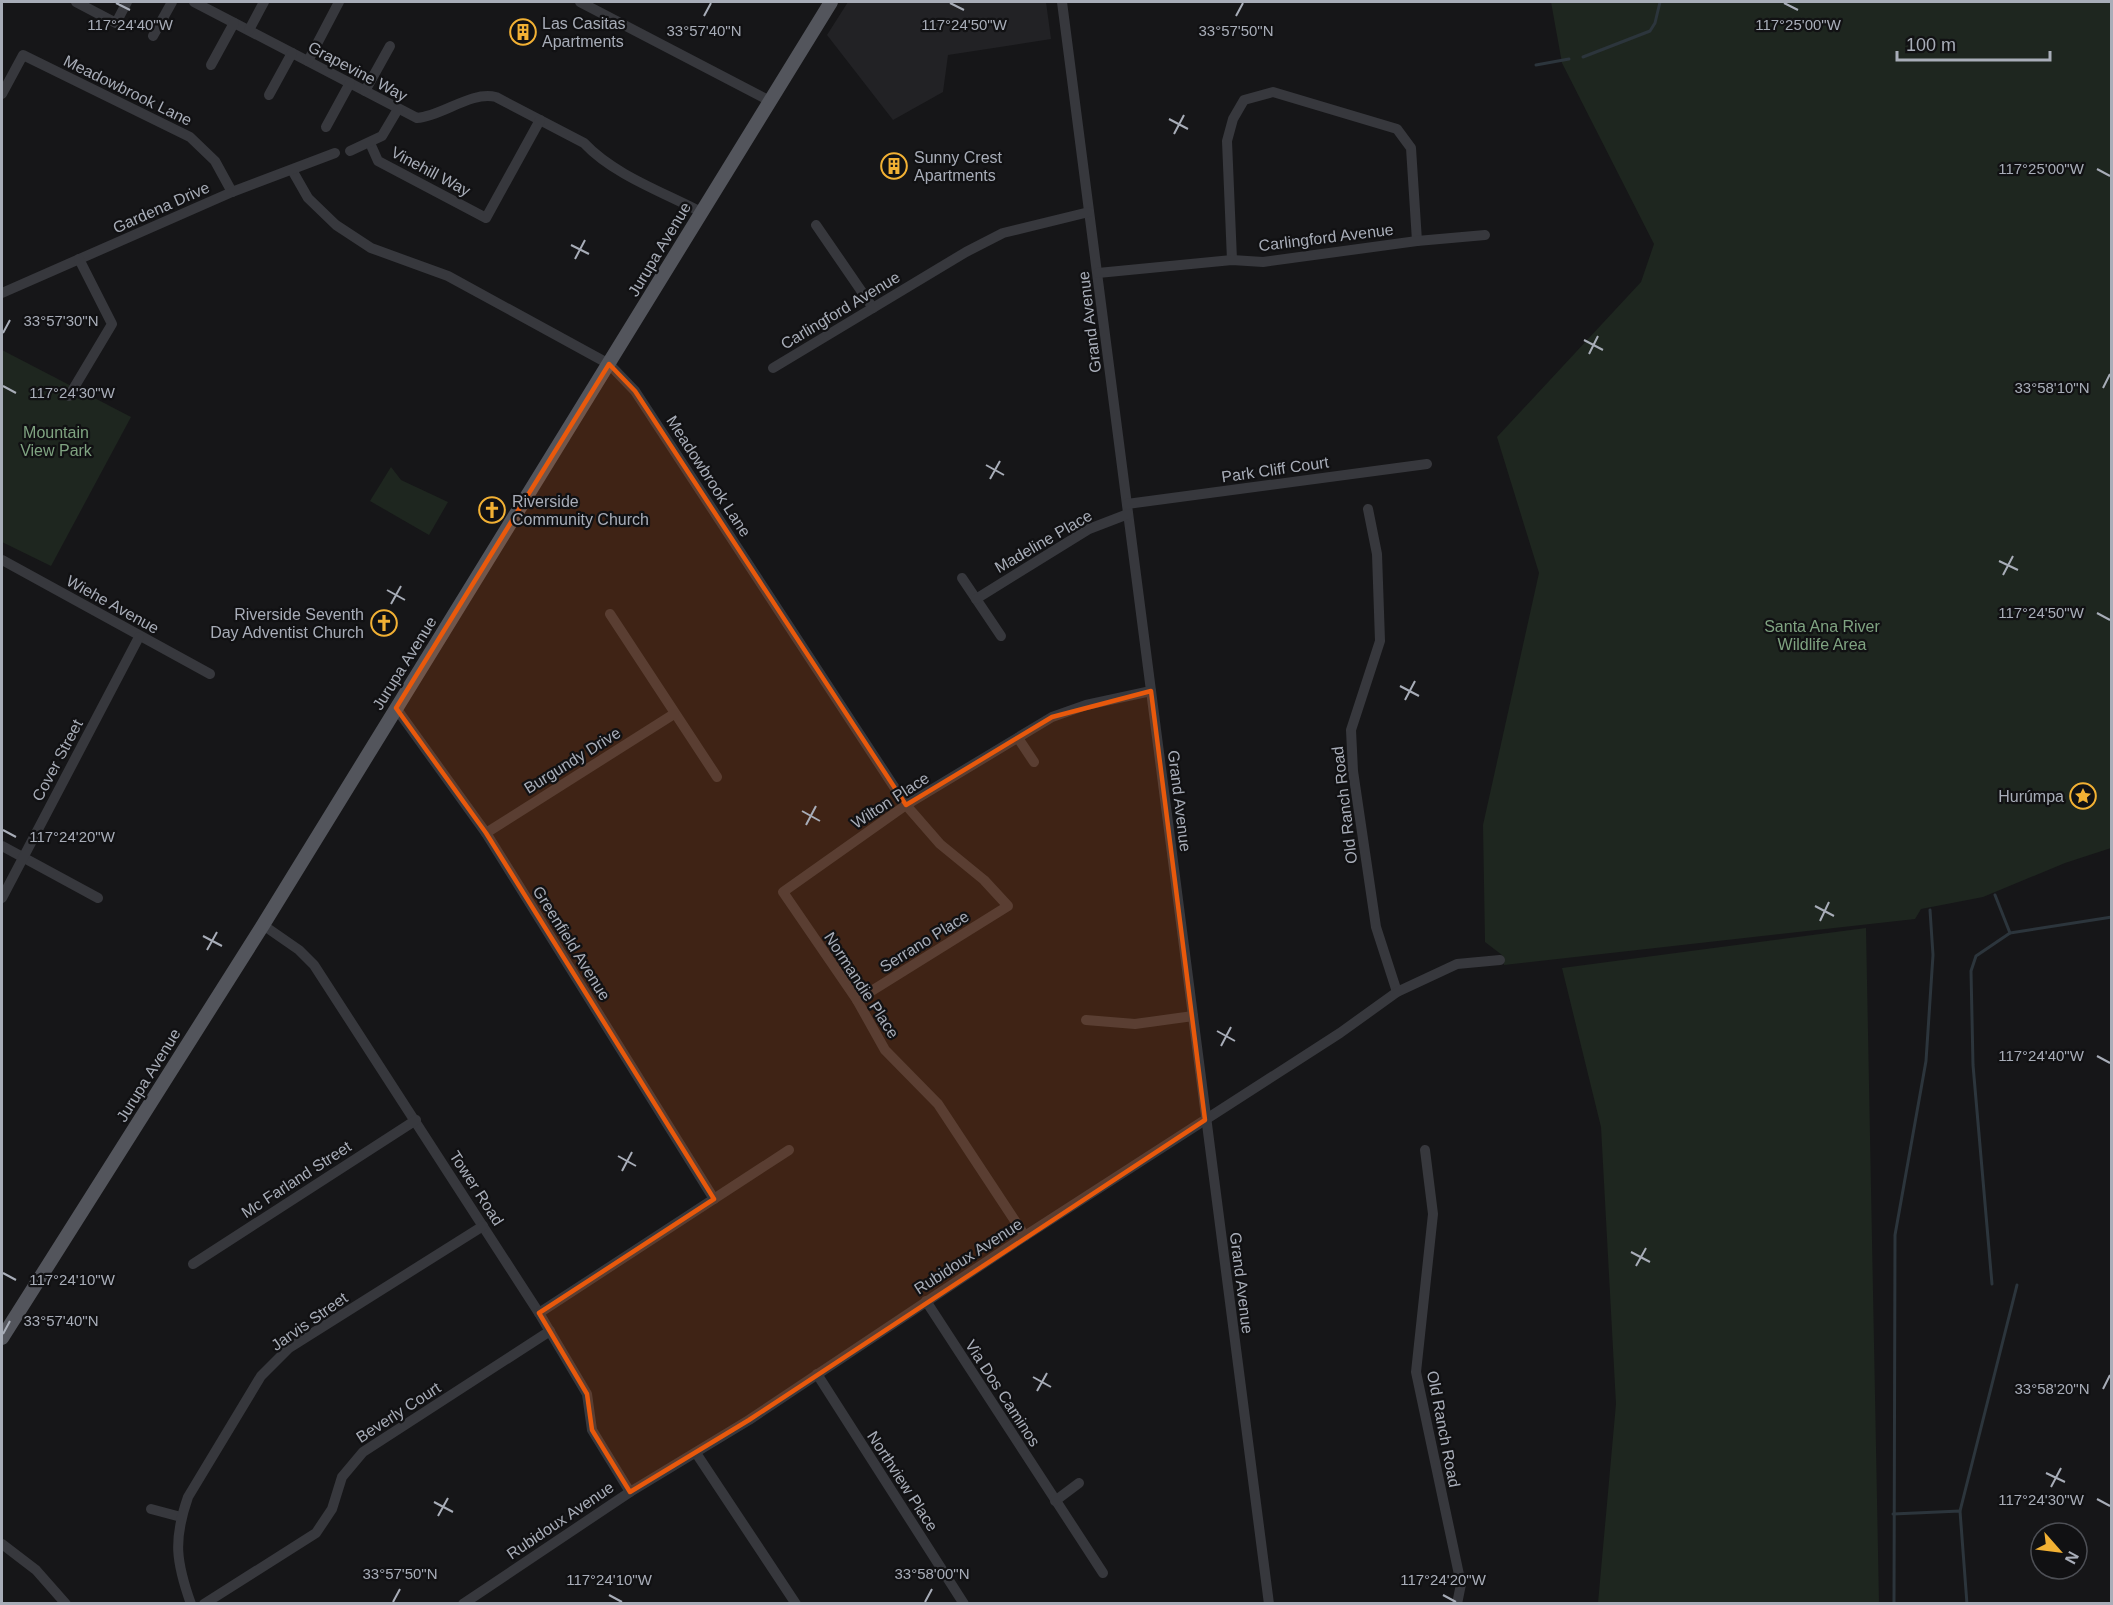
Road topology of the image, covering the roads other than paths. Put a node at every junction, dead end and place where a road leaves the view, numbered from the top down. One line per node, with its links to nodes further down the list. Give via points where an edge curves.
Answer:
1 (76, 2): 2 (street, via 116,23)
2 (127, 2)
3 (172, 2): 12 (street)
4 (194, 2): 10 (street, Grapevine Way)
5 (264, 2): 11 (street)
6 (339, 2): 15 (street)
7 (580, 2): 21 (street)
8 (831, 2): 21 (main road, Jurupa Avenue)
9 (1062, 2): 31 (street, Grand Avenue)
10 (234, 23): 11 (street, Grapevine Way); 16 (street)
11 (249, 30): 14 (street, Grapevine Way)
12 (153, 36)
13 (390, 46): 18 (street)
14 (291, 53): 15 (street, Grapevine Way); 20 (street)
15 (308, 62): 17 (street, Grapevine Way)
16 (211, 65)
17 (350, 83): 18 (street, Grapevine Way); 24 (street)
18 (365, 91): 22 (street, Grapevine Way)
19 (2, 93): 29 (street, Meadowbrook Lane, via 23,55 190,137 215,161)
20 (268, 95)
21 (770, 102): 30 (main road, Jurupa Avenue)
22 (398, 109): 23 (street, Grapevine Way, via 417,118 427,117 486,94); 25 (street, via 382,136)
23 (540, 120): 25 (street, Vinehill Way, via 486,218 378,161); 30 (street, Grapevine Way, via 584,143 614,166)
24 (326, 127)
25 (370, 143): 26 (street)
26 (350, 151)
27 (335, 153): 28 (street, Gardena Drive)
28 (292, 170): 29 (street, Gardena Drive); 40 (street, Meadowbrook Lane, via 309,198 336,225 371,248 448,276)
29 (232, 192): 35 (street, Gardena Drive)
30 (701, 212): 40 (main road, Jurupa Avenue)
31 (1089, 212): 37 (street, Grand Avenue); 39 (street, Carlingford Avenue, via 1003,233)
32 (816, 225): 39 (street)
33 (1485, 235): 34 (street, Carlingford Avenue)
34 (1417, 241): 36 (street, Carlingford Avenue, via 1263,262); 36 (street, via 1411,148 1397,129 1274,92 1244,100 1227,141)
35 (79, 259): 38 (street, Gardena Drive); 42 (street, via 112,324)
36 (1232, 260): 37 (street, Carlingford Avenue)
37 (1098, 273): 44 (street, Grand Avenue)
38 (2, 293)
39 (873, 308): 41 (street, Carlingford Avenue)
40 (609, 364): 54 (main road, Jurupa Avenue); 59 (street, Meadowbrook Lane, via 635,391)
41 (773, 368)
42 (69, 396)
43 (1427, 464): 44 (street, Park Cliff Court)
44 (1127, 509): 48 (street, Madeline Place); 53 (street, Grand Avenue)
45 (1368, 509): 69 (street, Old Ranch Road, via 1377,554 1380,641 1351,730 1376,927)
46 (2, 560): 51 (street, Wiehe Avenue)
47 (962, 578): 48 (street)
48 (976, 599): 50 (street)
49 (610, 614): 55 (street)
50 (1001, 636)
51 (139, 637): 52 (street, Wiehe Avenue); 62 (street, Cover Street)
52 (210, 674)
53 (1151, 691): 56 (street, Wilton Place, via 1052,717); 71 (street, Grand Avenue)
54 (396, 708): 60 (street, Greenfield Avenue); 67 (main road, Jurupa Avenue)
55 (674, 714): 58 (street); 60 (street, Burgundy Drive)
56 (1018, 738): 57 (street); 59 (street, Wilton Place)
57 (1034, 762)
58 (717, 777)
59 (906, 805): 63 (street, Wilton Place); 66 (street, Meadowbrook Lane, via 940,844 984,880)
60 (486, 832): 77 (street, Greenfield Avenue)
61 (2, 846): 62 (street)
62 (22, 858): 64 (street, Cover Street); 65 (street)
63 (783, 892): 70 (street, Normandie Place)
64 (2, 898)
65 (98, 898)
66 (1008, 906): 70 (street, Serrano Place)
67 (262, 925): 73 (street, Tower Road, via 314,965); 84 (main road, Jurupa Avenue)
68 (1500, 960): 69 (street, Rubidoux Avenue, via 1457,964)
69 (1396, 992): 74 (street, Rubidoux Avenue)
70 (857, 1000): 79 (street, Normandie Place, via 885,1050 938,1104)
71 (1193, 1016): 72 (street, via 1136,1024); 74 (street, Grand Avenue)
72 (1086, 1020)
73 (416, 1120): 78 (street, Tower Road); 80 (street, Mc Farland Street)
74 (1205, 1120): 79 (street, Rubidoux Avenue); 100 (street, Grand Avenue)
75 (789, 1150): 77 (street)
76 (1425, 1150): 101 (street, Old Ranch Road, via 1433,1214 1416,1372 1461,1584)
77 (714, 1199): 82 (street)
78 (483, 1226): 82 (street, Tower Road); 91 (street, Jarvis Street, via 289,1348 261,1376 188,1497)
79 (1025, 1236): 81 (street, Rubidoux Avenue)
80 (193, 1264)
81 (926, 1301): 85 (street, Rubidoux Avenue); 89 (street, Via Dos Caminos)
82 (539, 1313): 83 (street, Tower Road)
83 (550, 1331): 88 (street, Tower Road, via 587,1394 592,1430); 96 (street, Beverly Court, via 363,1452 342,1477 332,1509 316,1533)
84 (2, 1338)
85 (817, 1374): 86 (street, Rubidoux Avenue); 99 (street, Northview Place)
86 (696, 1453): 88 (street, Rubidoux Avenue); 98 (street)
87 (1079, 1483): 89 (street)
88 (630, 1492): 97 (street, Rubidoux Avenue)
89 (1055, 1501): 93 (street, Via Dos Caminos)
90 (151, 1509): 91 (street)
91 (181, 1517): 95 (street, Jarvis Street, via 176,1551)
92 (2, 1544): 94 (street, via 36,1570)
93 (1103, 1574)
94 (66, 1604)
95 (191, 1604)
96 (204, 1604)
97 (463, 1604)
98 (796, 1604)
99 (964, 1604)
100 (1269, 1604)
101 (1457, 1604)

